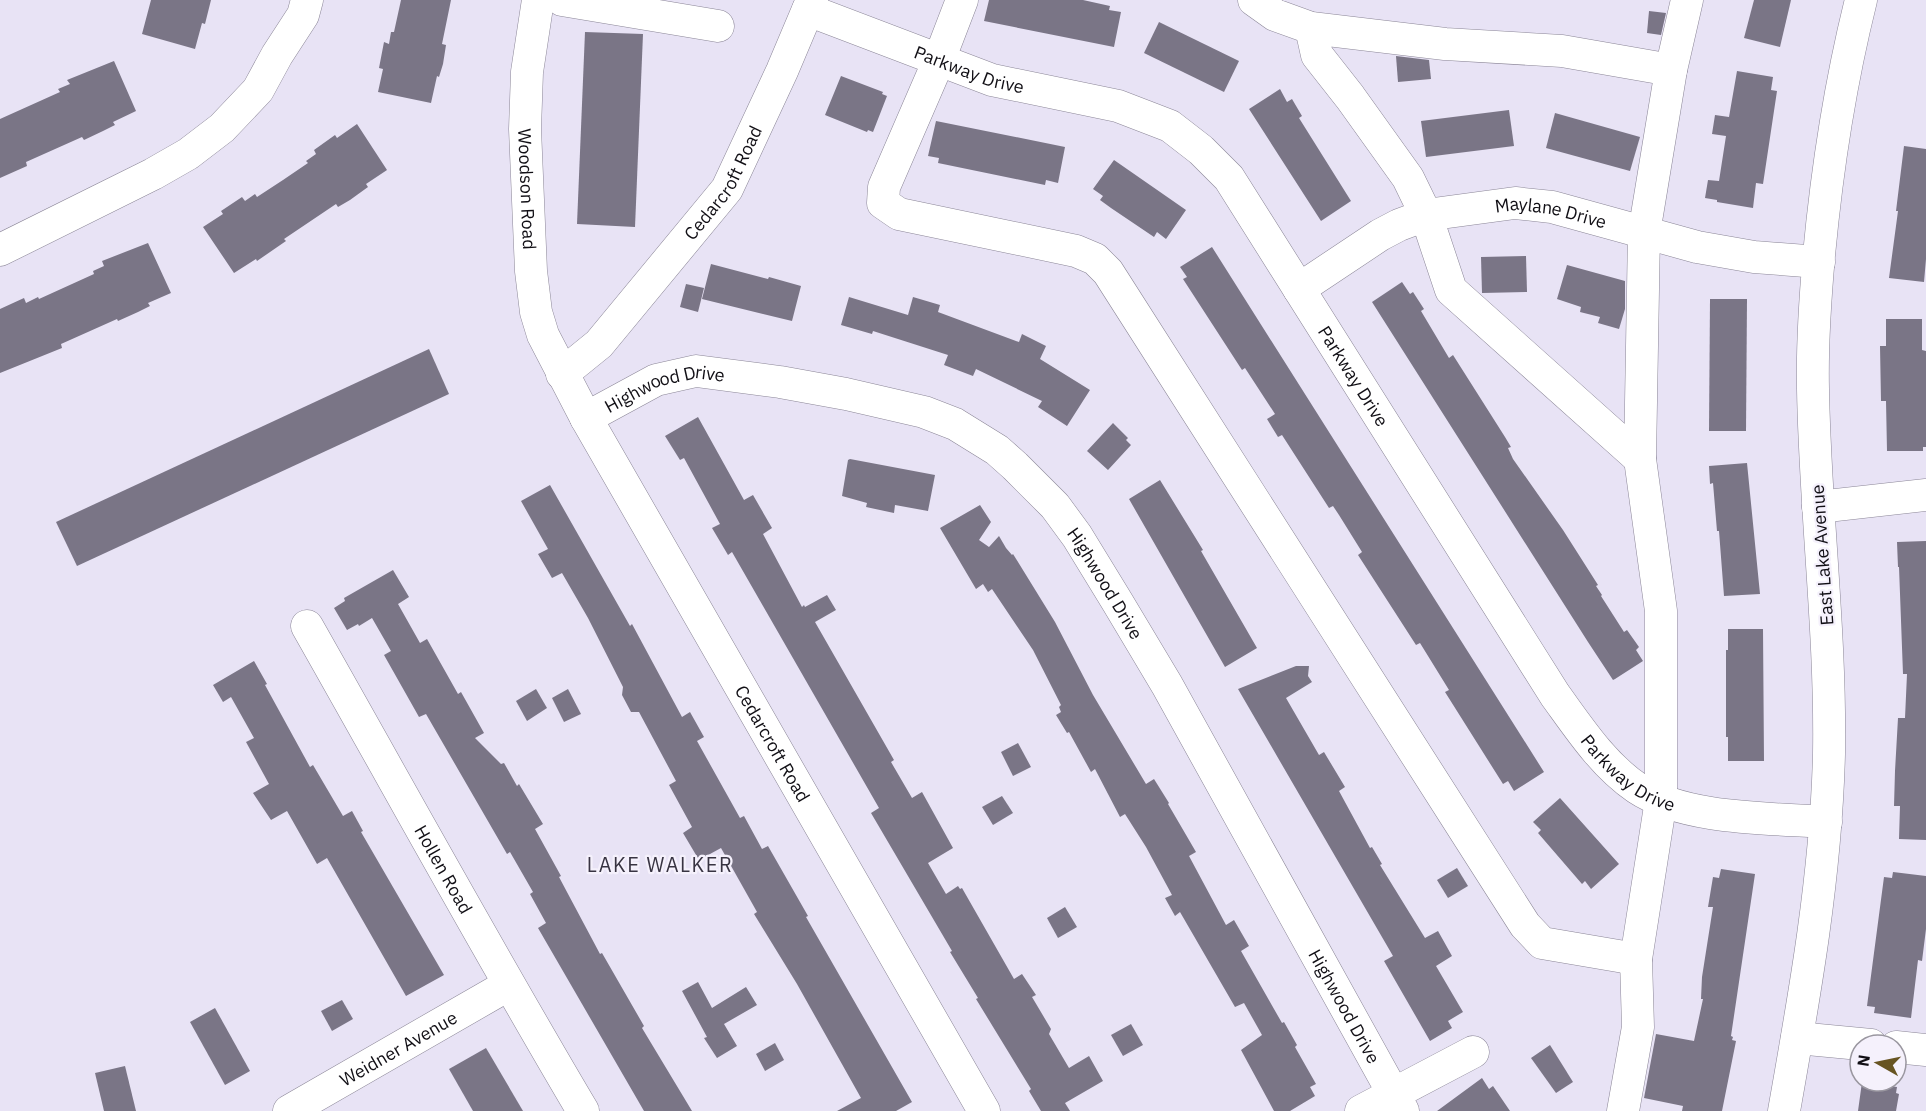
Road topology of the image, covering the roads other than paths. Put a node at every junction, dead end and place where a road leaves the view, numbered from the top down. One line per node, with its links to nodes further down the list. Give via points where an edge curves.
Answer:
1 (307, 0): 15 (street, via 303,15 258,90 222,128 189,154 153,174)
2 (538, 0): 18 (street, Woodson Road, via 527,72 525,129 531,271 536,312)
3 (562, 0): 9 (street)
4 (962, 0): 11 (street)
5 (1254, 0): 10 (street, via 1275,15)
6 (1688, 0): 12 (street)
7 (1861, 0): 16 (street, East Lake Avenue, via 1837,112)
8 (810, 5): 11 (street, Parkway Drive); 18 (street, Cedarcroft Road, via 727,189 599,344)
9 (718, 26)
10 (1311, 28): 12 (street, via 1445,44 1562,51); 13 (street, via 1317,55 1408,178)
11 (939, 60): 17 (street, Parkway Drive, via 992,80 1118,106 1170,126 1229,178); 26 (street, via 884,187 883,203 899,214 1076,251 1095,259 1108,272 1525,925 1542,943)
12 (1671, 70): 14 (street)
13 (1426, 215): 14 (street, Maylane Drive, via 1515,203 1552,207); 17 (street, Maylane Drive, via 1380,235); 20 (street, via 1451,290)
14 (1644, 233): 16 (street, Maylane Drive, via 1754,257); 20 (street)
15 (0, 250)
16 (1819, 262): 22 (street, East Lake Avenue, via 1813,324)
17 (1299, 289): 24 (street, Parkway Drive, via 1555,695 1592,746 1618,772 1638,789)
18 (562, 374): 19 (street, Cedarcroft Road)
19 (586, 418): 33 (street, Highwood Drive, via 656,380 696,371 791,384 924,412 955,424 1015,465 1055,506 1077,536 1167,684); 36 (street, Cedarcroft Road)
20 (1640, 459): 24 (street, via 1661,610)
21 (1926, 495): 22 (street)
22 (1818, 507): 25 (street, East Lake Avenue, via 1829,672)
23 (307, 626): 27 (street, Hollen Road)
24 (1661, 800): 25 (street, Parkway Drive, via 1698,811); 26 (street)
25 (1826, 822): 28 (street, East Lake Avenue, via 1820,898)
26 (1636, 959): 38 (street, via 1638,1027)
27 (508, 985): 34 (street, Weidner Avenue); 35 (street, Hollen Road)
28 (1797, 1038): 29 (street); 39 (street, East Lake Avenue)
29 (1848, 1043)
30 (1908, 1048): 31 (street)
31 (1926, 1050)
32 (1473, 1052): 33 (street)
33 (1397, 1102): 37 (street)
34 (289, 1111)
35 (583, 1111)
36 (984, 1111)
37 (1361, 1111)
38 (1623, 1111)
39 (1784, 1111)

